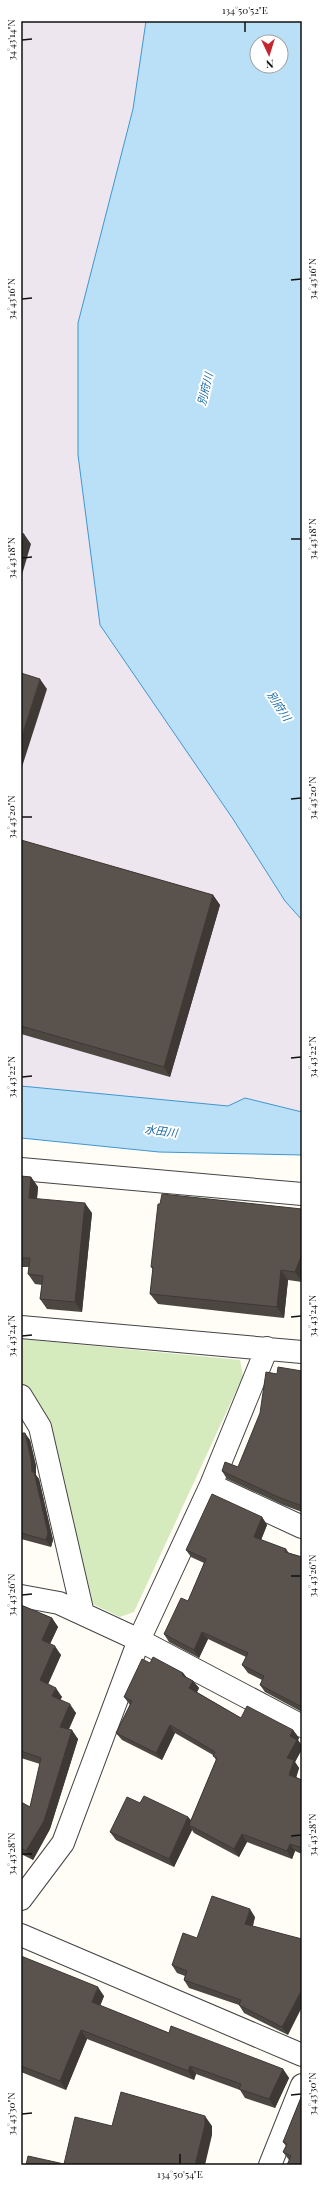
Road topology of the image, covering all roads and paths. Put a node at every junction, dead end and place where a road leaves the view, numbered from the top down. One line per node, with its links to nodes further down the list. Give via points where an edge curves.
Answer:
1 (21, 1169): 2 (street)
2 (302, 1194)
3 (21, 1327): 4 (street)
4 (267, 1348): 5 (street); 7 (street)
5 (302, 1352)
6 (21, 1396): 10 (street, via 40,1427)
7 (211, 1485): 8 (street); 11 (street)
8 (302, 1527)
9 (21, 1596): 10 (street, via 59,1603)
10 (83, 1614): 11 (street)
11 (139, 1640): 12 (street); 13 (street, via 63,1842)
12 (302, 1726)
13 (21, 1899)
14 (21, 1935): 15 (street)
15 (302, 2055)
16 (302, 2085): 17 (street)
17 (270, 2165)

